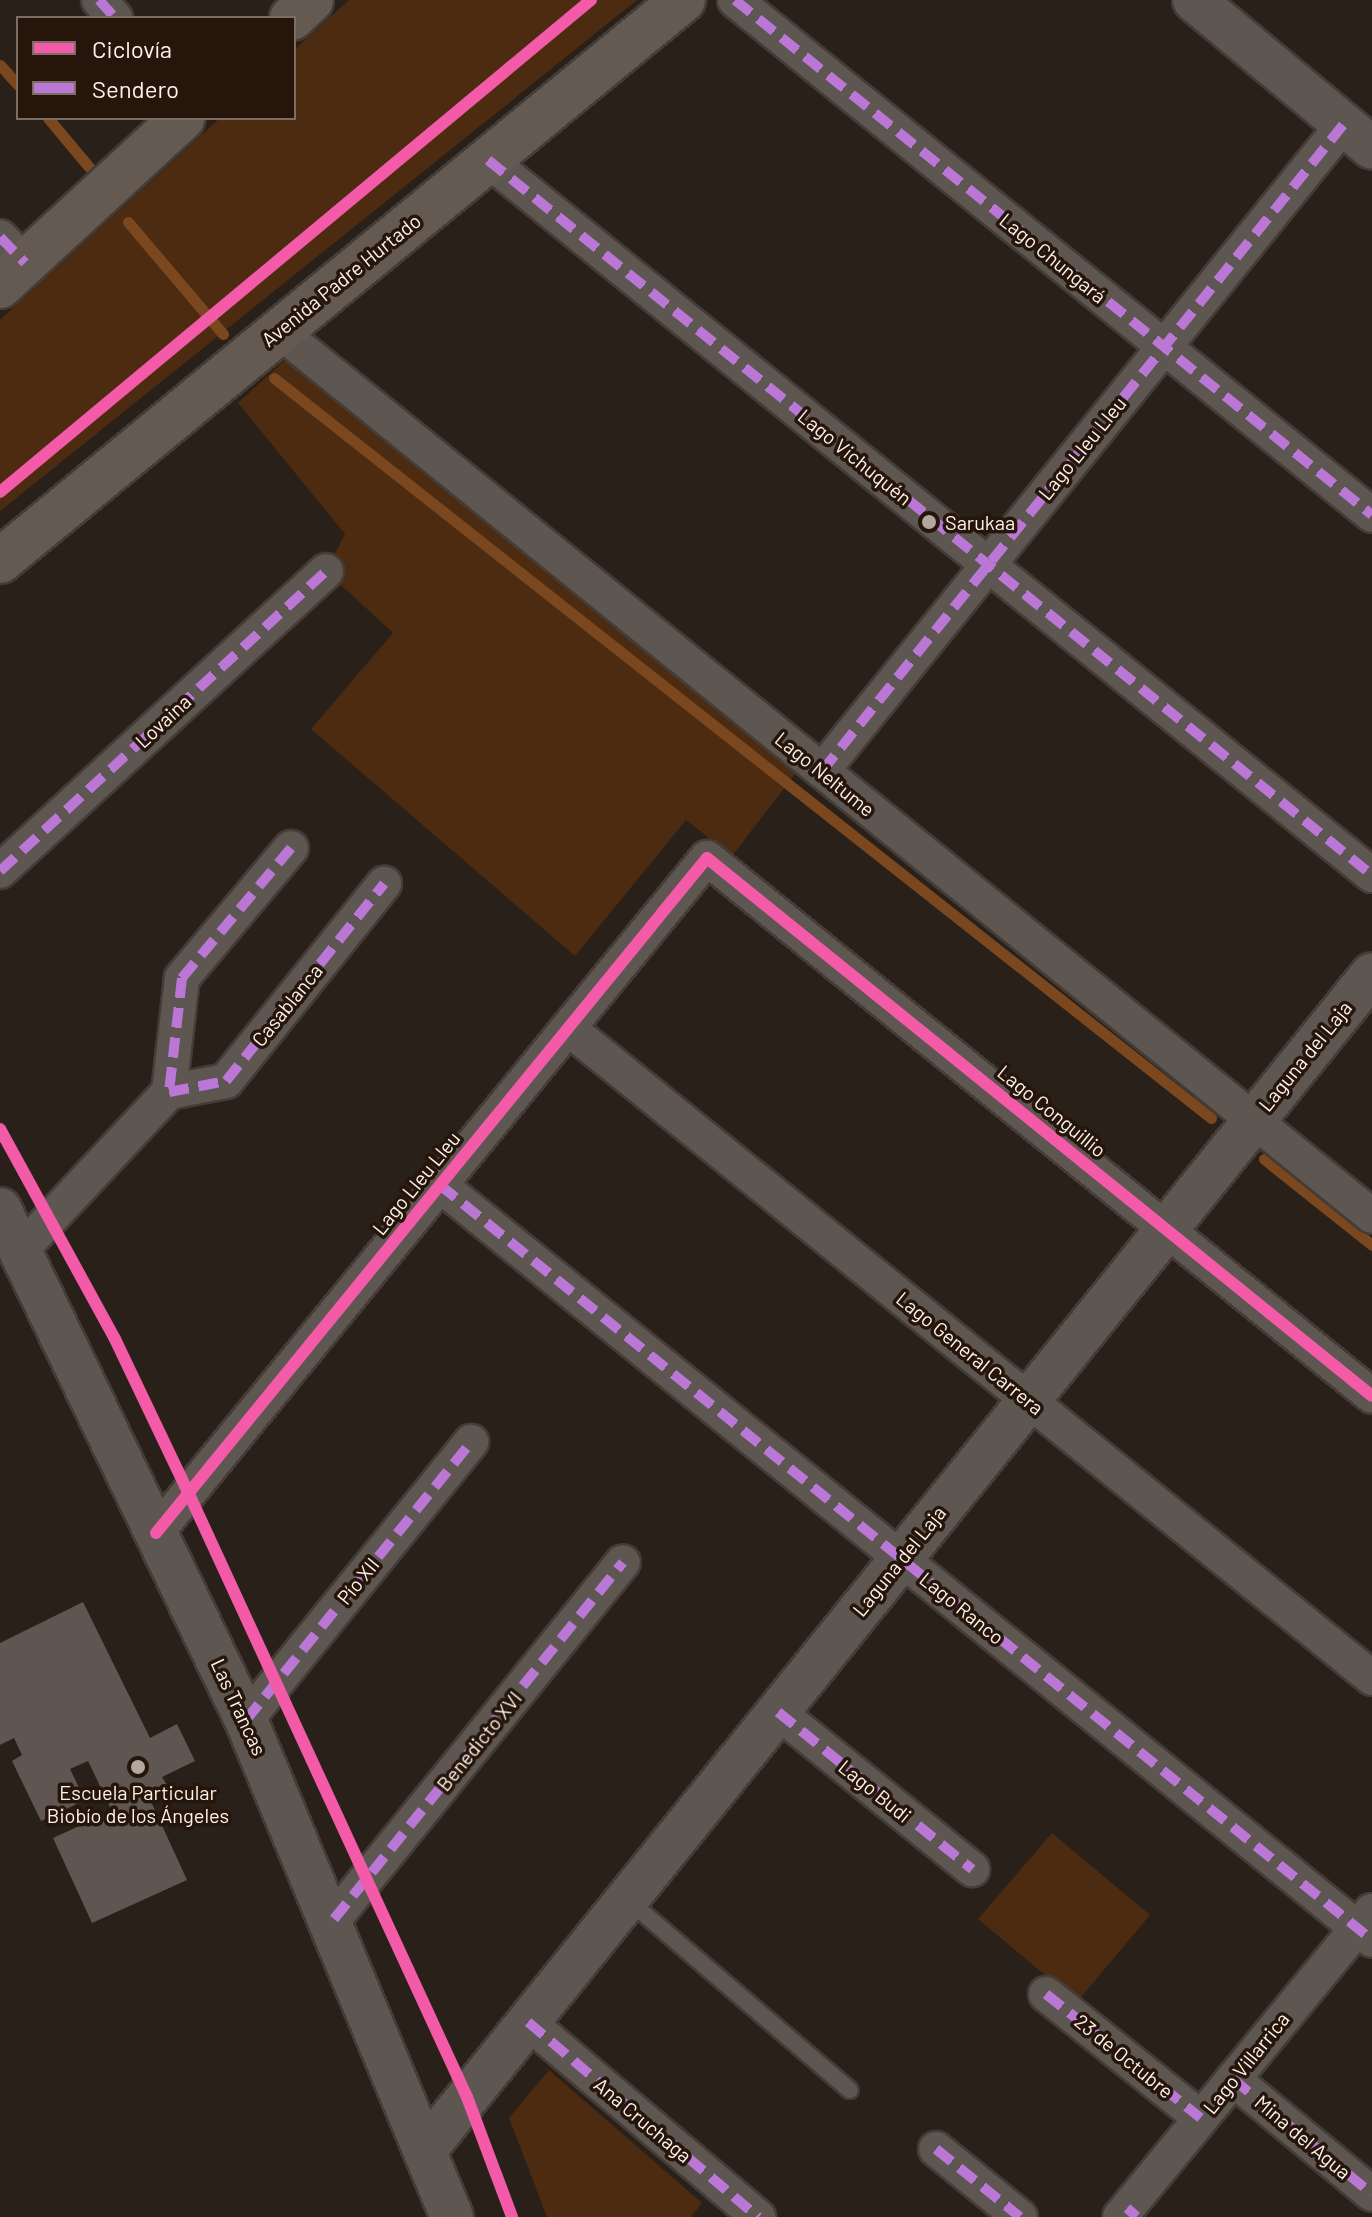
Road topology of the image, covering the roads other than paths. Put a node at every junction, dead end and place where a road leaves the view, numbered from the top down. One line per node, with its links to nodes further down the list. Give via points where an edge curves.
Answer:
1 (99, 0): 6 (street)
2 (311, 0): 7 (main road)
3 (683, 0): 10 (main road, Avenida Padre Hurtado)
4 (735, 0): 13 (street, Lago Chungará)
5 (1194, 0): 9 (street)
6 (113, 16)
7 (294, 16)
8 (181, 120): 11 (main road)
9 (1357, 136): 13 (street, Lago Lleu Lleu)
10 (488, 160): 12 (main road, Avenida Padre Hurtado); 16 (street, Lago Vichuquén)
11 (8, 262)
12 (279, 331): 15 (main road, Avenida Padre Hurtado); 18 (street, Lago Neltume)
13 (1164, 347): 14 (street, Lago Chungará); 16 (street, Lago Lleu Lleu)
14 (1372, 515)
15 (0, 561)
16 (988, 565): 18 (street, Lago Lleu Lleu); 22 (street, Lago Vichuquén)
17 (326, 571): 21 (street, Lovaina)
18 (822, 771): 27 (street, Lago Neltume)
19 (291, 848): 26 (street, via 182,978)
20 (707, 858): 25 (street, Lago Lleu Lleu); 31 (street, Lago Conguillio)
21 (0, 871)
22 (1372, 875)
23 (384, 884): 26 (street, Casablanca, via 226,1081)
24 (1372, 974): 27 (street, Laguna del Laja)
25 (568, 1028): 28 (street, Lago Lleu Lleu); 34 (street, Lago General Carrera)
26 (169, 1092): 32 (street)
27 (1254, 1120): 30 (street, Lago Neltume); 31 (street, Laguna del Laja)
28 (440, 1185): 36 (street, Lago Lleu Lleu); 37 (street, Lago Ranco)
29 (0, 1209): 32 (street, Las Trancas)
30 (1372, 1216)
31 (1166, 1229): 33 (street, Lago Conguillio); 34 (street, Laguna del Laja)
32 (22, 1249): 36 (street, Las Trancas)
33 (1372, 1396)
34 (1028, 1400): 37 (street, Laguna del Laja); 39 (street, Lago General Carrera)
35 (471, 1442): 41 (street, Pío XII)
36 (156, 1533): 41 (street, Las Trancas)
37 (901, 1558): 40 (street, Laguna del Laja); 45 (street, Lago Ranco)
38 (623, 1562): 44 (street, Benedicto XVI)
39 (1372, 1678)
40 (778, 1712): 42 (street, Lago Budi); 43 (street, Laguna del Laja)
41 (246, 1720): 44 (street, Las Trancas)
42 (972, 1869)
43 (627, 1899): 47 (street, Laguna del Laja); 49 (lane)
44 (334, 1919): 51 (street, Las Trancas)
45 (1367, 1926): 48 (street, Lago Villarrica)
46 (1046, 1994): 50 (street, 23 de Octubre)
47 (528, 2022): 51 (street, Laguna del Laja); 56 (street, Ana Cruchaga)
48 (1233, 2079): 50 (street, Lago Villarrica); 53 (street, Mina del Agua)
49 (850, 2090)
50 (1201, 2118): 54 (street, Lago Villarrica)
51 (426, 2149): 55 (street, Las Trancas)
52 (936, 2149): 57 (street)
53 (1372, 2194)
54 (1128, 2214)
55 (452, 2217)
56 (758, 2217)
57 (1020, 2217)

